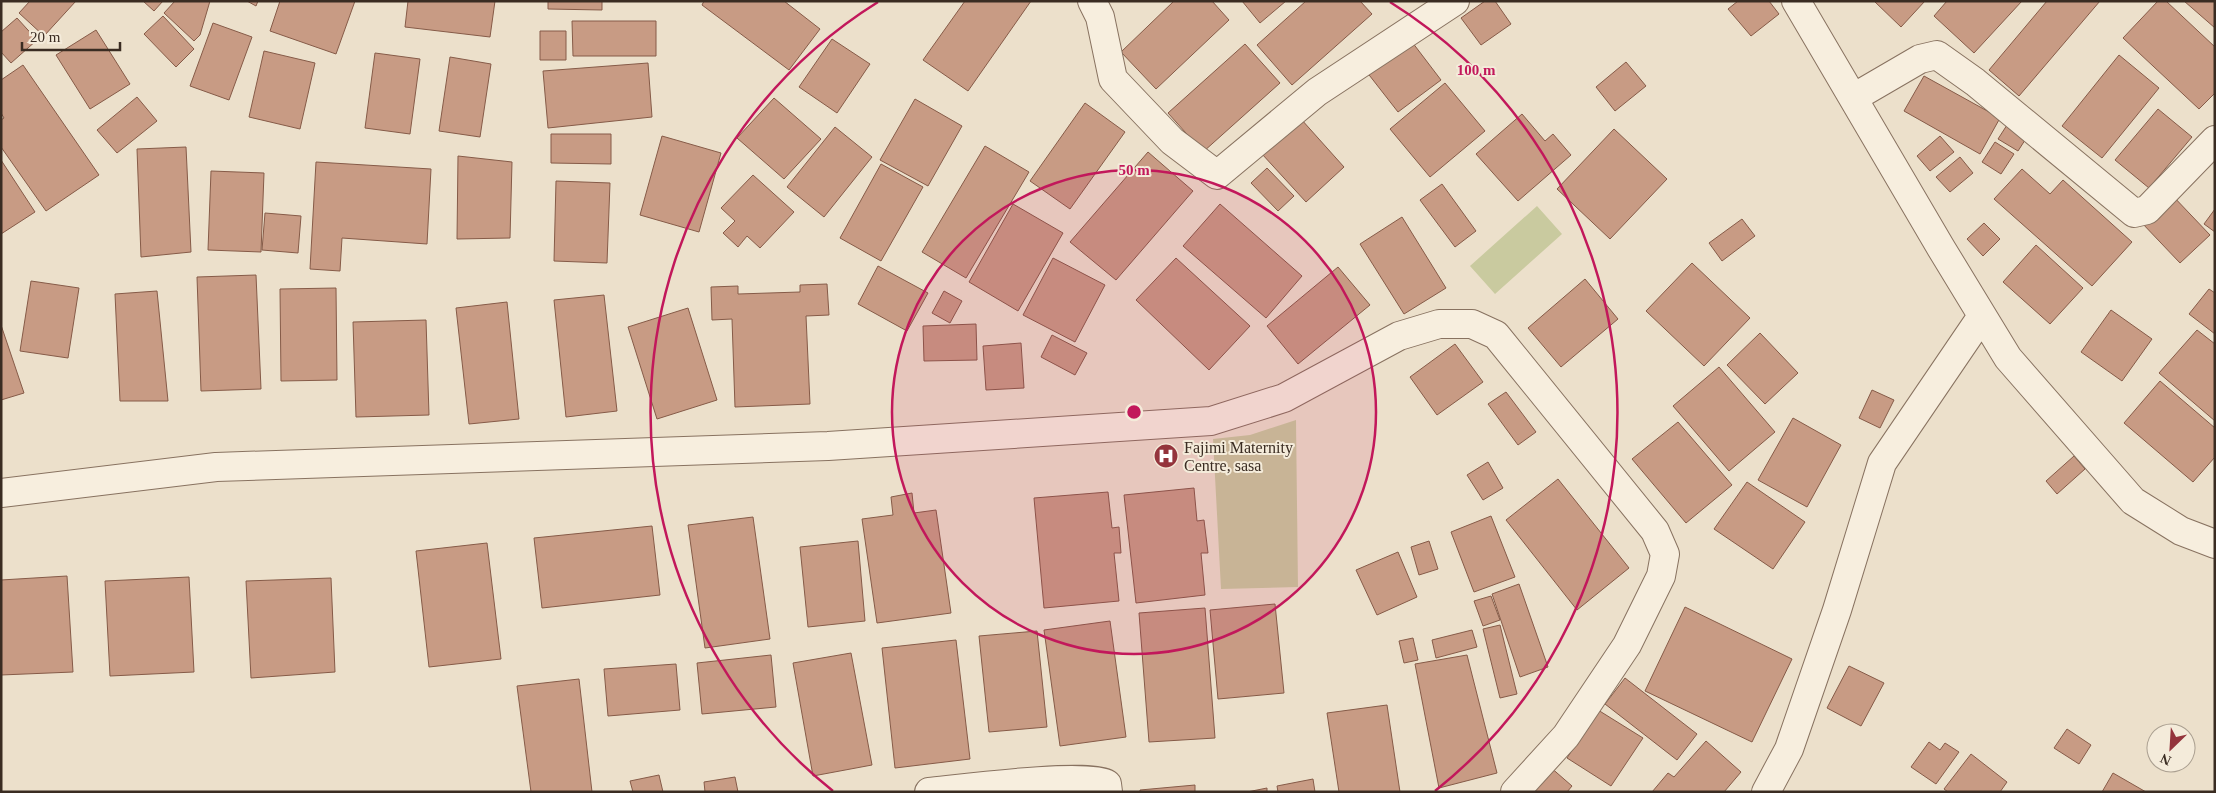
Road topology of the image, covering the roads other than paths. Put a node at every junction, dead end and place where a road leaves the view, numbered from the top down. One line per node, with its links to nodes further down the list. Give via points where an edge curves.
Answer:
1 (1092, 1): 2 (street, via 1100,16 1113,79 1172,141 1217,175 1317,92)
2 (1455, 1)
3 (1796, 1): 4 (street)
4 (1853, 98): 5 (street, via 1920,59 1938,55 2134,213 2147,210); 6 (street)
5 (2215, 140)
6 (1982, 316): 8 (street, via 2008,358 2133,501 2181,531); 12 (street, via 1882,463 1837,610 1789,749)
7 (1, 493): 11 (street, via 216,467 828,446 1211,421 1284,398 1399,336 1439,324 1472,324 1496,335 1655,531 1665,554 1662,576 1627,645 1566,736)
8 (2215, 544)
9 (930, 792): 10 (street, via 1057,780 1101,781 1107,784)
10 (1108, 792)
11 (1515, 792)
12 (1766, 792)

